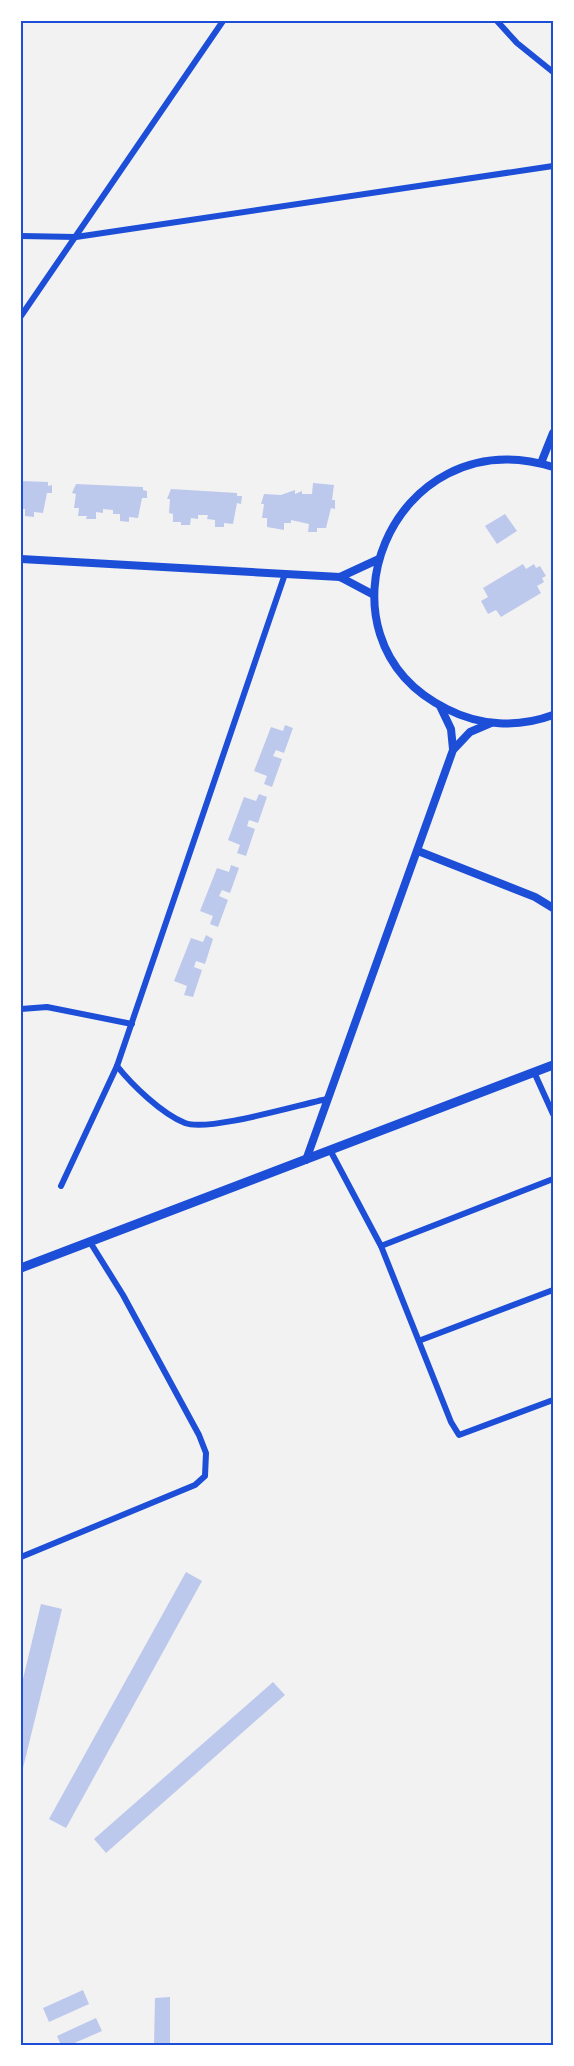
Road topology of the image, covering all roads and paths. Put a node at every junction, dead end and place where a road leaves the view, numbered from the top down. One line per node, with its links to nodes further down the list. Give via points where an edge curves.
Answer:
1 (222, 21): 6 (street)
2 (497, 21): 3 (street)
3 (553, 72)
4 (553, 166): 6 (street)
5 (21, 236): 6 (street)
6 (76, 237): 7 (street)
7 (21, 316)
8 (553, 433): 9 (street)
9 (541, 463): 10 (street); 12 (street, via 524,459 489,460 440,477 401,512)
10 (553, 466)
11 (21, 559): 13 (street)
12 (379, 559): 14 (street); 15 (street)
13 (285, 574): 14 (street); 23 (street)
14 (340, 577): 15 (street)
15 (374, 595): 16 (street, via 380,628 393,659 413,685)
16 (440, 706): 18 (street); 19 (street, via 451,729)
17 (553, 715): 18 (street, via 526,722)
18 (492, 723): 19 (street, via 470,732)
19 (453, 750): 20 (street)
20 (418, 851): 21 (street, via 535,897); 27 (street)
21 (553, 908)
22 (21, 1009): 23 (street, via 47,1007)
23 (132, 1024): 25 (street)
24 (553, 1065): 26 (main road)
25 (117, 1066): 27 (street, via 150,1100 186,1124 217,1124); 32 (street)
26 (534, 1072): 28 (street); 29 (main road)
27 (327, 1099): 30 (street)
28 (553, 1114)
29 (330, 1150): 30 (main road); 34 (street)
30 (306, 1160): 33 (main road)
31 (553, 1179): 34 (street)
32 (61, 1185)
33 (90, 1242): 35 (main road); 39 (street, via 123,1294 199,1435 206,1453 205,1476 195,1485)
34 (381, 1246): 37 (street)
35 (21, 1268)
36 (553, 1290): 37 (street)
37 (421, 1340): 38 (street, via 459,1435)
38 (553, 1400)
39 (21, 1557)

